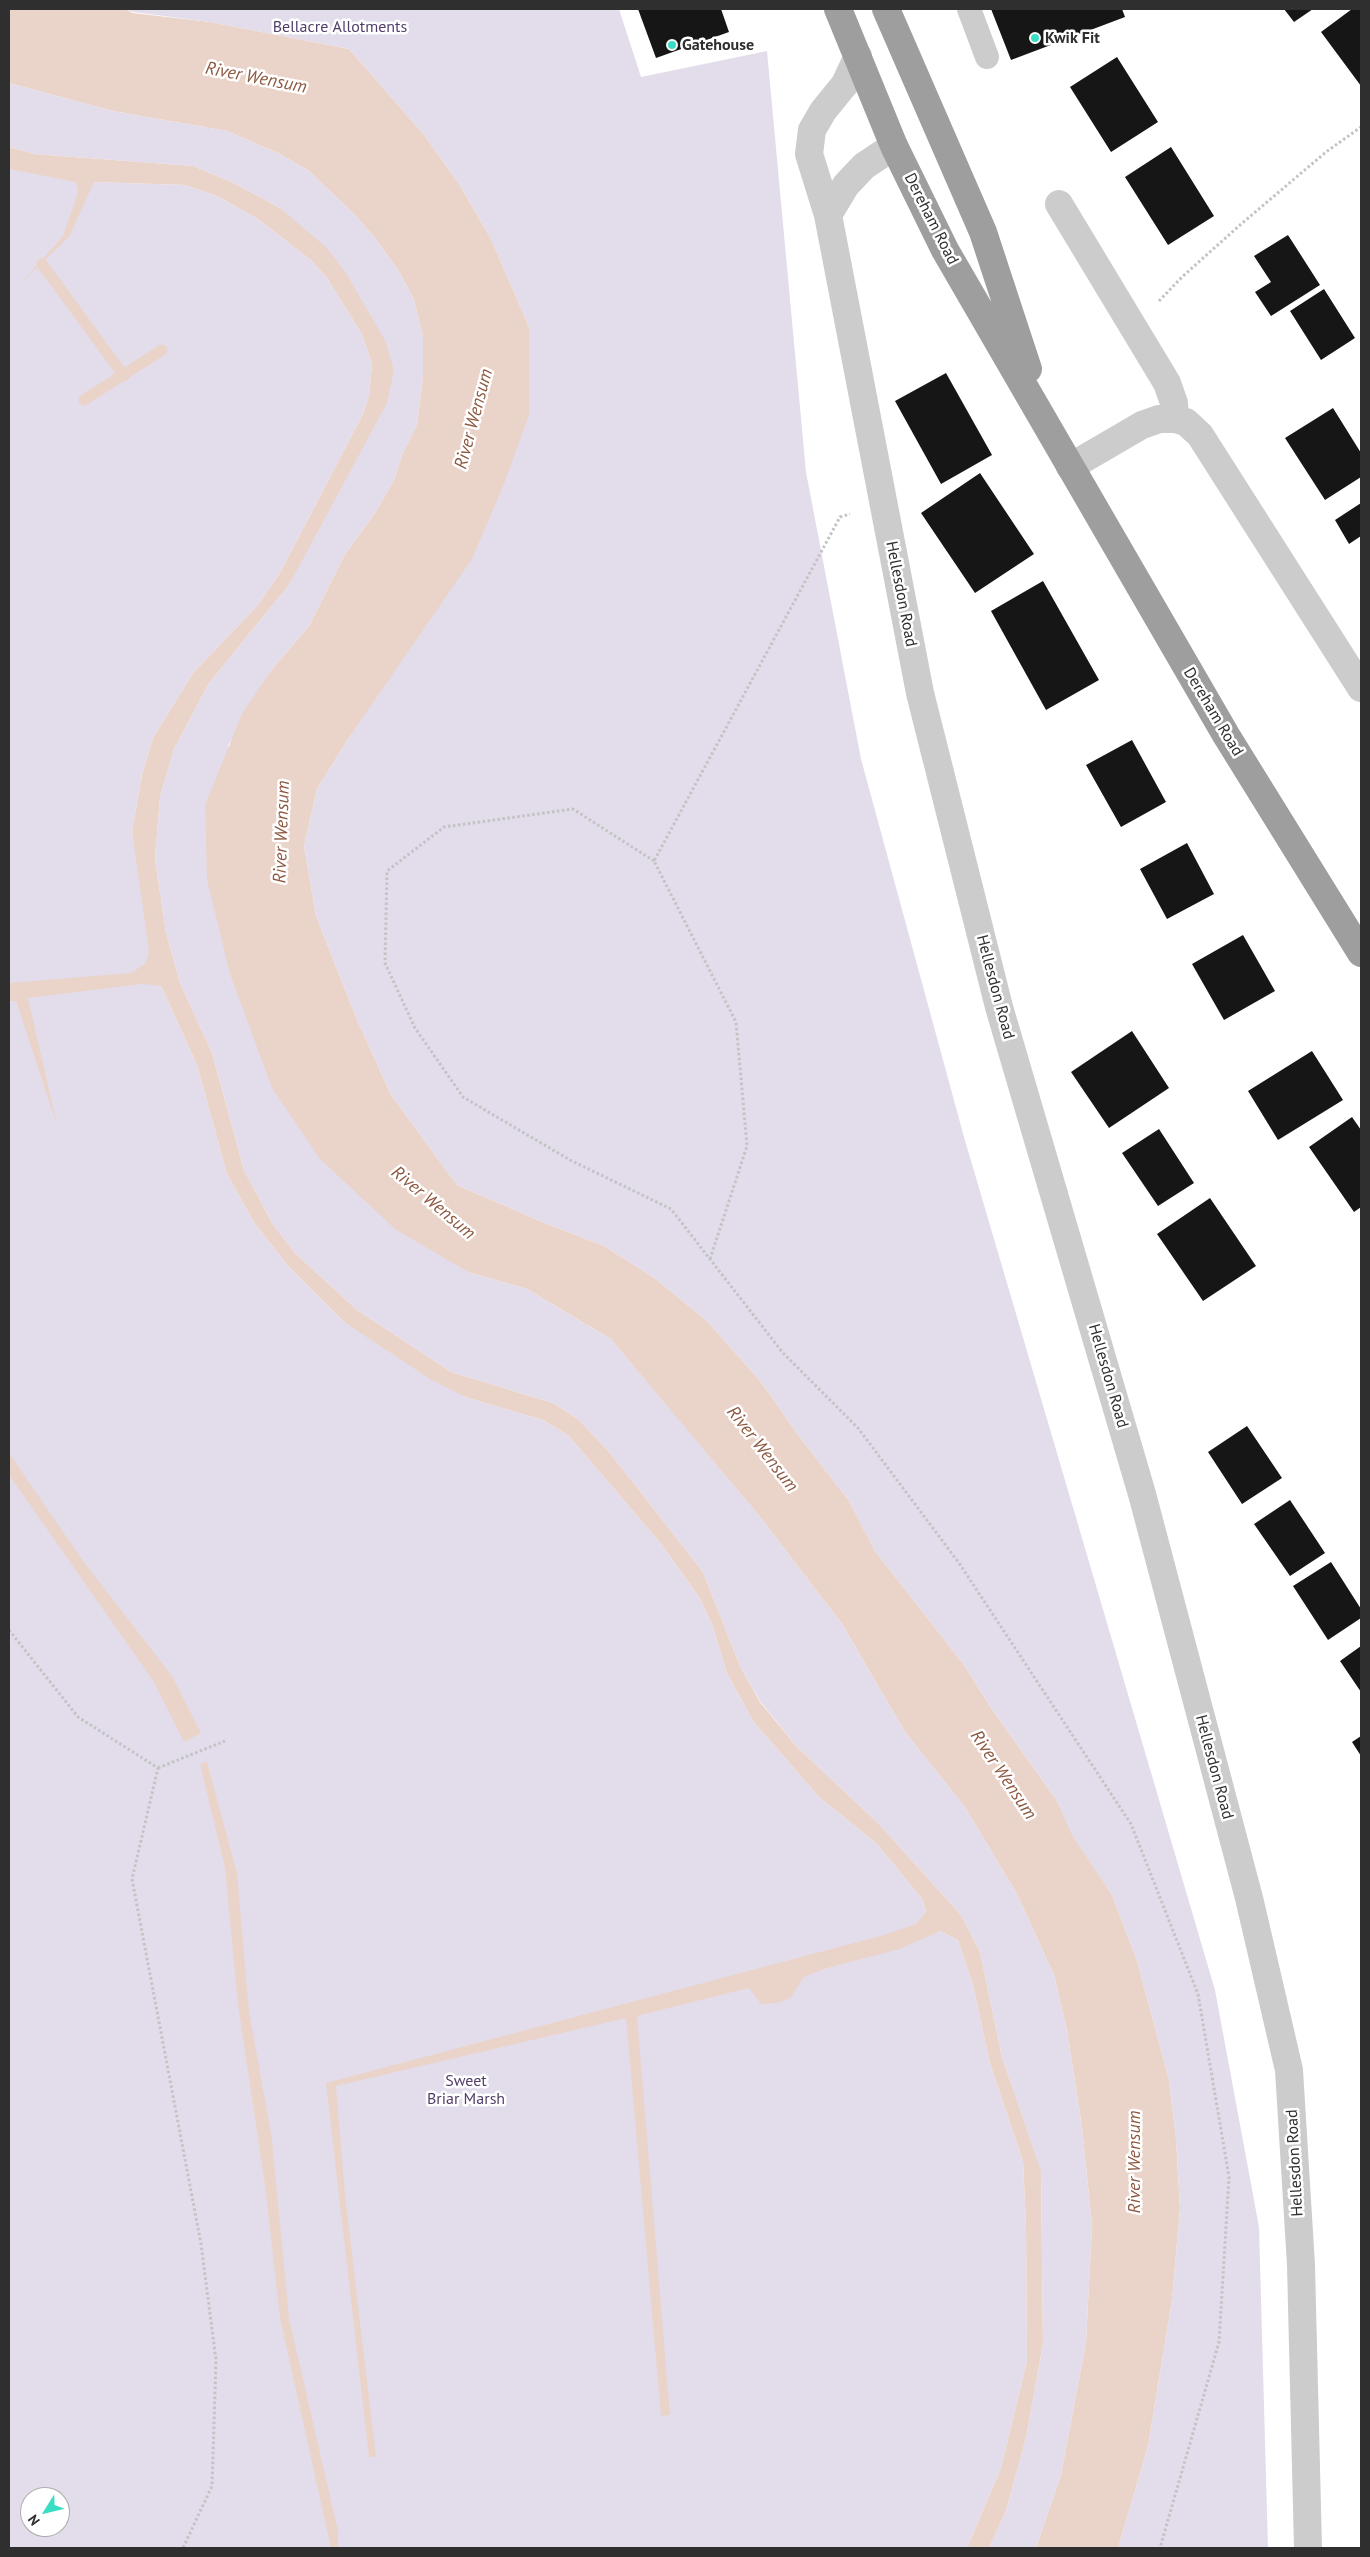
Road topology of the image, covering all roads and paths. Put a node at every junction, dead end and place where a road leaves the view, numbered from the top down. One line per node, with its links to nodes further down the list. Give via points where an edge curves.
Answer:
1 (838, 9): 4 (highway, Dereham Road)
2 (886, 9): 12 (highway, Dereham Road, via 983,232)
3 (970, 9): 5 (lane)
4 (858, 56): 7 (highway, Dereham Road); 9 (street, Hellesdon Road, via 845,84 823,110 812,130 809,154)
5 (988, 57)
6 (1361, 127): 10 (path, via 1326,152 1240,225 1182,277)
7 (894, 146): 9 (street, via 864,166 846,185); 12 (highway, Dereham Road, via 945,250)
8 (1059, 204): 10 (street)
9 (828, 215): 14 (street, Hellesdon Road)
10 (1134, 327): 11 (street, via 1167,383)
11 (1175, 419): 13 (street, via 1159,419 1142,425); 15 (street, via 1186,422 1200,435)
12 (1044, 420): 13 (highway, Dereham Road)
13 (1070, 467): 17 (highway, Dereham Road, via 1226,735)
14 (884, 502): 16 (path, via 840,517); 24 (street, Hellesdon Road, via 920,693 999,1007 1142,1494 1249,1898 1290,2070 1301,2265)
15 (1361, 688)
16 (654, 861): 18 (path, via 736,1022 747,1146); 18 (path, via 573,809 444,827 388,871 385,963 415,1028 463,1097 570,1160 671,1209)
17 (1361, 953)
18 (710, 1259): 23 (path, via 783,1353 858,1428 959,1563 1131,1824 1198,1994 1229,2177 1219,2342)
19 (9, 1630): 21 (path, via 78,1717)
20 (225, 1740): 21 (path)
21 (158, 1768): 22 (path, via 132,1879 201,2244 216,2360 212,2486)
22 (183, 2548)
23 (1160, 2548)
24 (1308, 2548)

